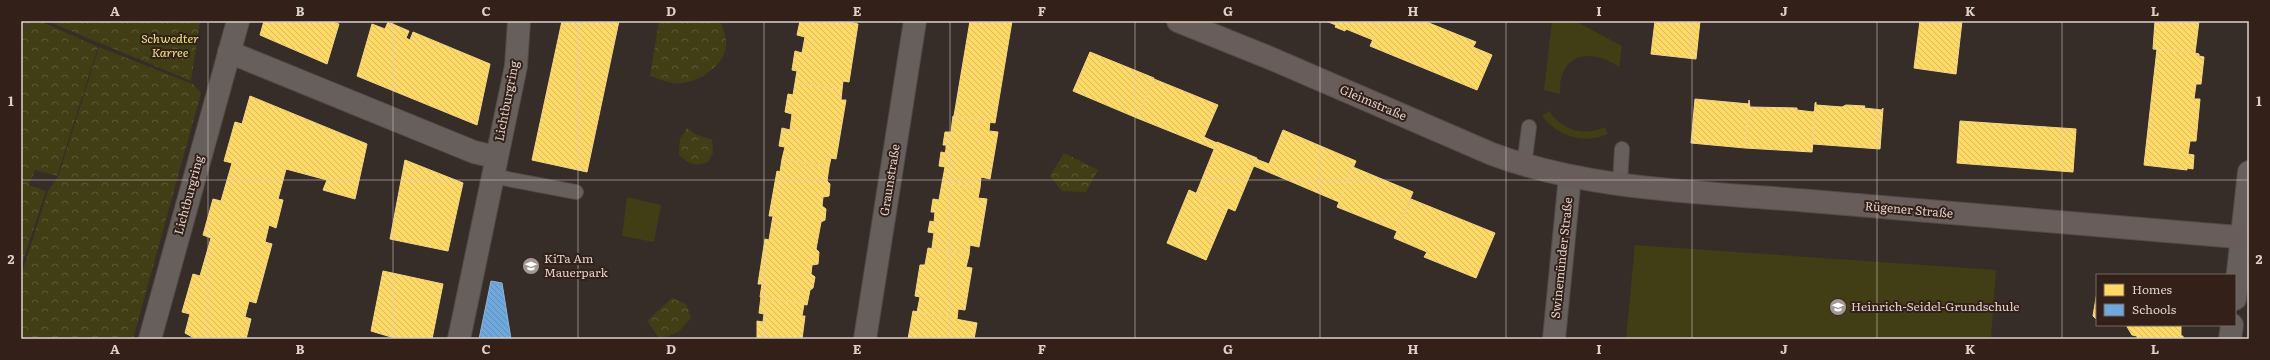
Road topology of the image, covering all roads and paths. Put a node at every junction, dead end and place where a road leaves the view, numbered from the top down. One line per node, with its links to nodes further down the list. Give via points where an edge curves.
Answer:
1 (238, 21): 5 (street, Lichtburgring)
2 (519, 21): 8 (street, Lichtburgring, via 516,66)
3 (915, 21): 19 (street, Graunstraße)
4 (1178, 21): 9 (street, Gleimstraße)
5 (229, 52): 8 (street, Lichtburgring, via 474,152); 17 (street, Lichtburgring)
6 (1529, 127): 9 (lane)
7 (1622, 149): 12 (lane)
8 (493, 166): 13 (lane); 18 (street, Lichtburgring)
9 (1524, 166): 11 (street, Gleimstraße)
10 (2249, 172): 14 (street)
11 (1570, 176): 12 (street, Rügener Straße); 20 (street, Swinemünder Straße)
12 (1620, 183): 14 (street, Rügener Straße)
13 (576, 192)
14 (2245, 238): 15 (street)
15 (2236, 293)
16 (2232, 326): 21 (street)
17 (150, 339)
18 (459, 339)
19 (865, 339)
20 (1554, 339)
21 (2230, 339)

